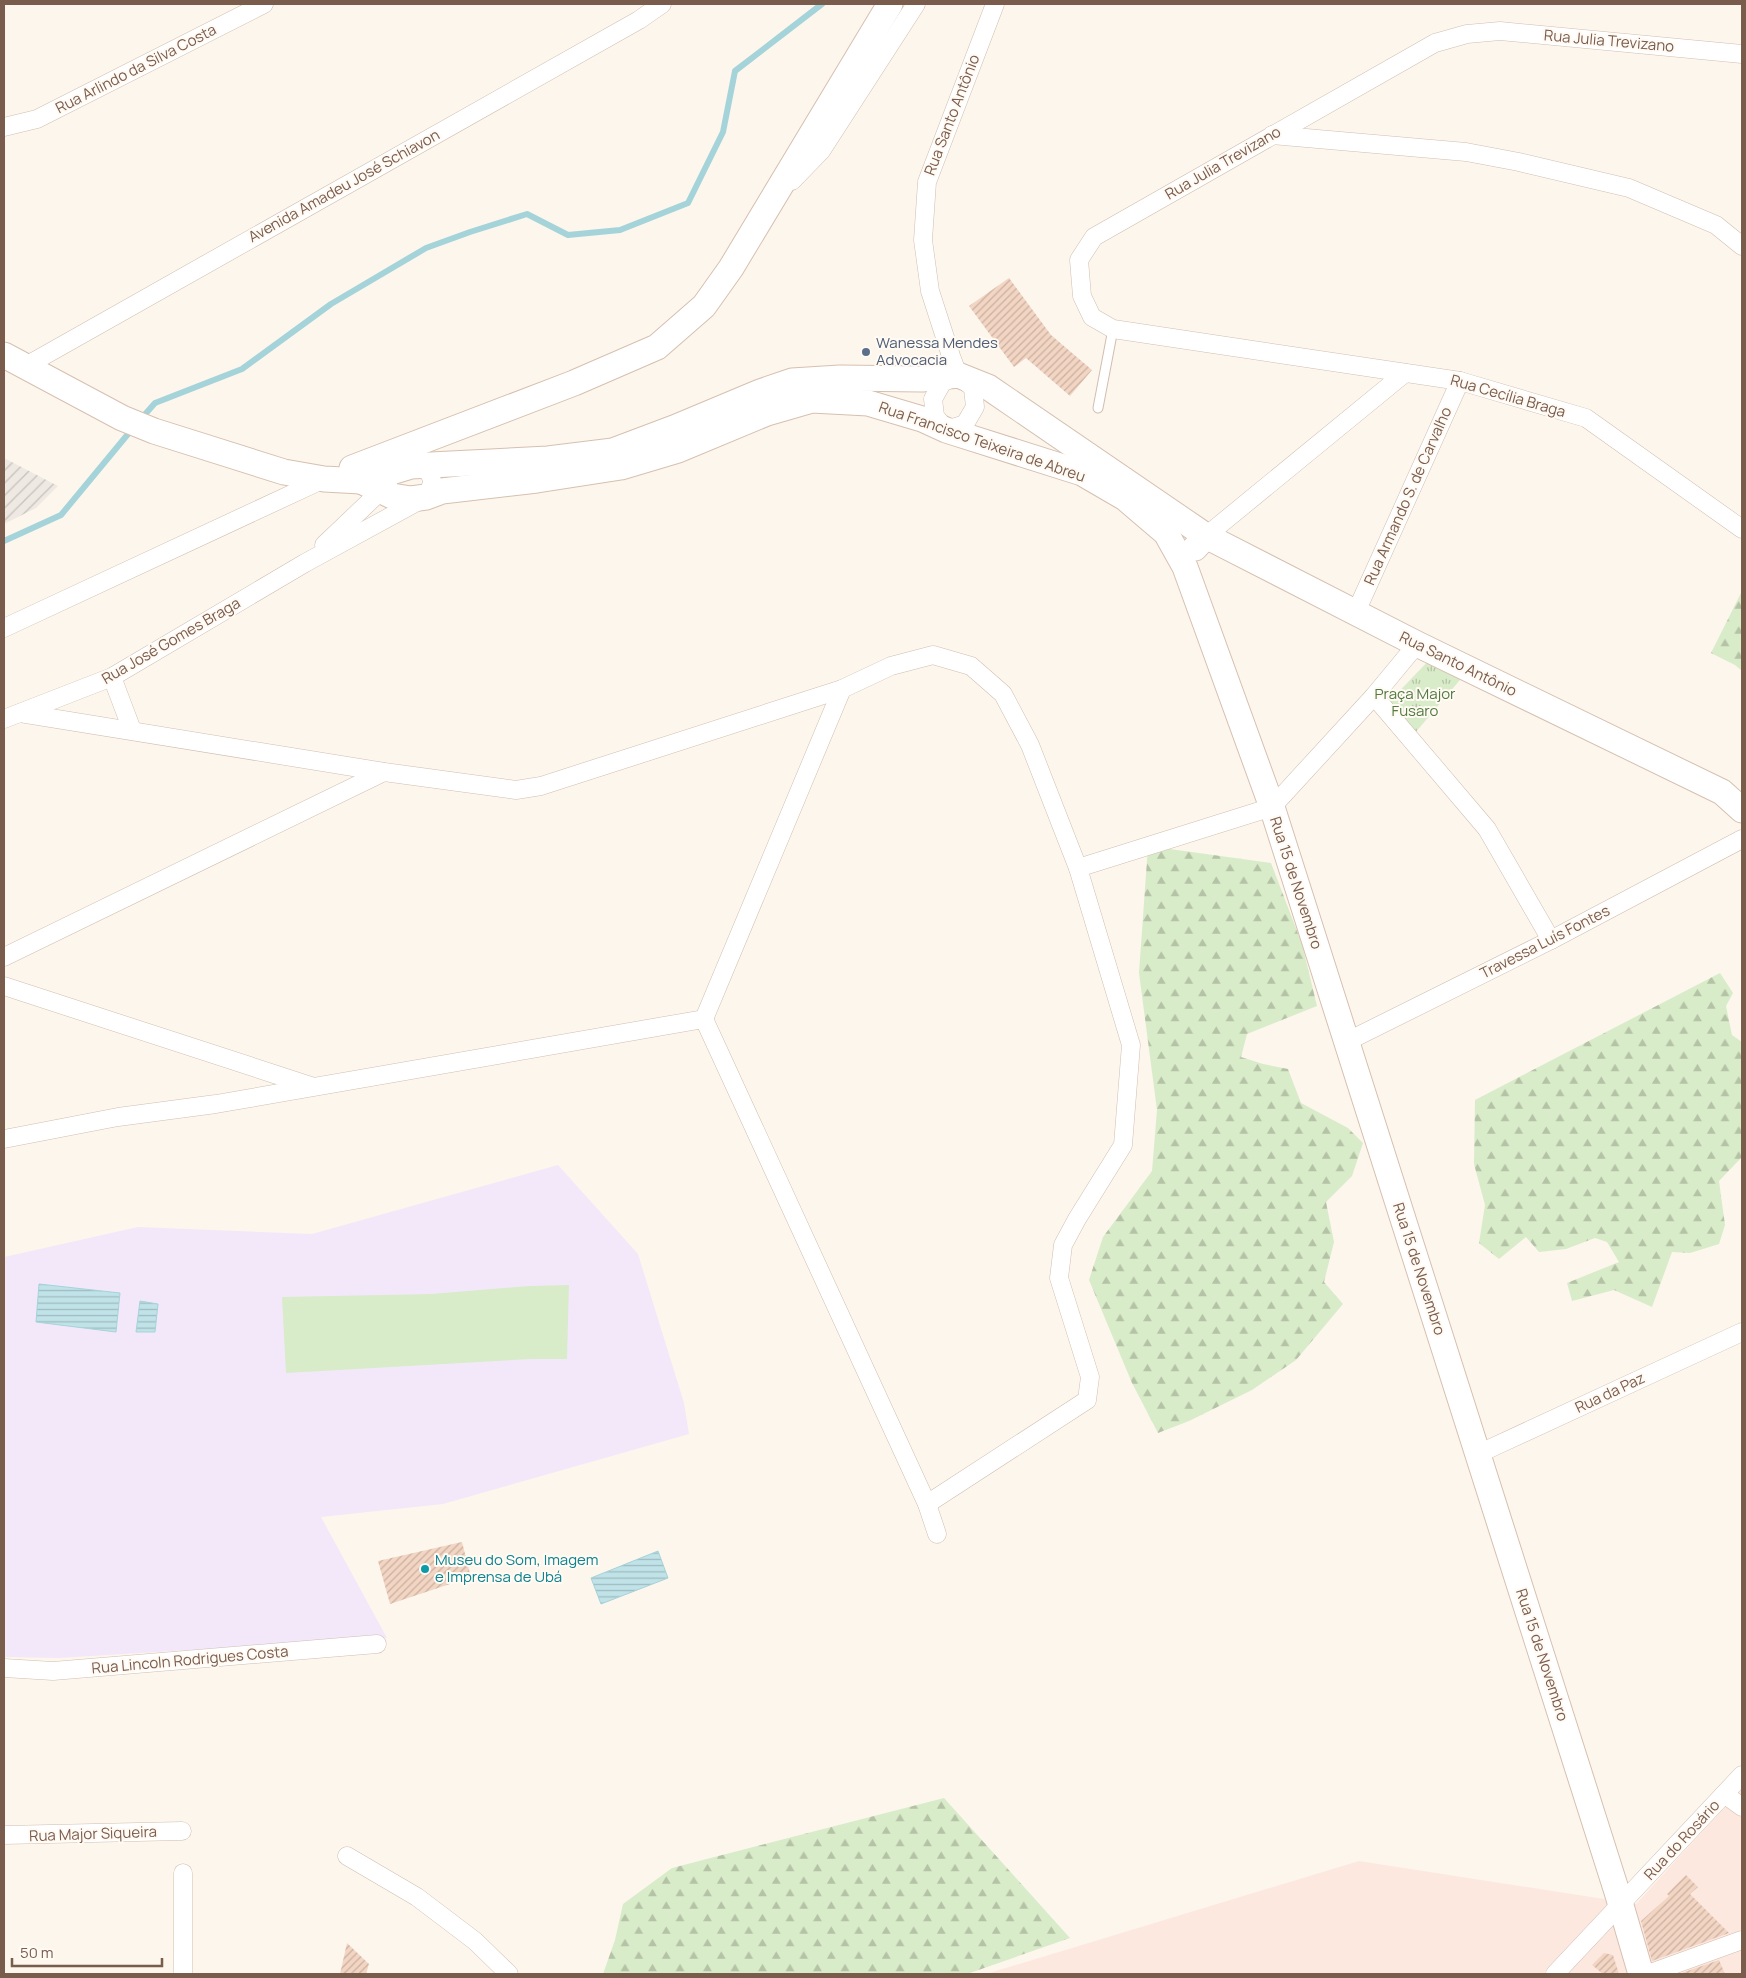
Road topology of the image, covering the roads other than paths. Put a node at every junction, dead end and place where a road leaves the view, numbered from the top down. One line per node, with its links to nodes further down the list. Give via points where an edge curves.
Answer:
1 (264, 4): 7 (street, Rua Arlindo da Silva Costa, via 38,120)
2 (662, 4): 12 (street, Avenida Amadeu José Schiavon, via 630,25)
3 (890, 4): 9 (street)
4 (916, 4): 9 (street, via 821,151)
5 (995, 4): 14 (street, Rua Santo Antônio, via 927,182 923,240 930,291)
6 (1742, 54): 8 (street, Rua Julia Trevizano, via 1500,31 1467,34 1435,42)
7 (4, 127)
8 (1272, 135): 10 (street, via 1466,152 1519,162 1629,188 1716,225); 11 (street, Rua Julia Trevizano, via 1094,237 1079,260 1082,296 1092,317)
9 (767, 207): 19 (street, via 704,306 657,347 574,383)
10 (1742, 246)
11 (1112, 329): 13 (street, Rua Julia Trevizano); 16 (lane)
12 (14, 361): 19 (street, Rua Francisco Teixeira de Abreu, via 122,418 154,431 284,472)
13 (1405, 373): 15 (street, Rua Cecília Braga); 23 (street)
14 (958, 375): 17 (street, via 942,383 933,398 935,416); 17 (street, via 973,388 975,407 965,424); 18 (street, Rua Francisco Teixeira de Abreu, via 922,379 792,381 613,451 548,460); 23 (street, Rua Santo Antônio, via 988,387)
15 (1460, 381): 22 (street, Rua Cecília Braga, via 1586,418); 26 (street, Rua Armando S. de Carvalho)
16 (1098, 408)
17 (946, 430): 21 (street, Rua Francisco Teixeira de Abreu, via 922,419 868,403 812,400 767,413 678,450 621,467 442,491); 25 (street, Rua Francisco Teixeira de Abreu, via 1082,473 1125,498 1166,533)
18 (417, 466): 20 (street, Rua Francisco Teixeira de Abreu); 21 (street, via 432,479)
19 (324, 479): 20 (street, Rua Francisco Teixeira de Abreu); 27 (street)
20 (372, 485): 21 (street, Rua Francisco Teixeira de Abreu, via 392,496); 24 (street)
21 (426, 497): 24 (street)
22 (1742, 529)
23 (1206, 536): 25 (street); 26 (street, Rua Santo Antônio)
24 (305, 563): 29 (street, Rua José Gomes Braga)
25 (1185, 567): 35 (street, Rua 15 de Novembro)
26 (1356, 612): 28 (street, Rua Santo Antônio)
27 (4, 628)
28 (1417, 644): 31 (street); 36 (street, Rua Santo Antônio, via 1722,792)
29 (112, 677): 32 (street, Rua José Gomes Braga); 33 (street)
30 (842, 689): 34 (street, via 541,786 516,790); 38 (street, via 891,666 933,655 971,666 1003,694 1026,736); 42 (street)
31 (1374, 696): 35 (street); 39 (street, via 1487,829)
32 (12, 716): 33 (street)
33 (132, 730): 34 (street)
34 (384, 772): 40 (street)
35 (1272, 807): 38 (street); 43 (street, Rua 15 de Novembro)
36 (1742, 810)
37 (1742, 839): 39 (street, Travessa Luís Fontes)
38 (1078, 868): 48 (street, via 1131,1045 1123,1145 1063,1245 1059,1278 1090,1377 1087,1400)
39 (1551, 940): 43 (street, Travessa Luís Fontes)
40 (4, 957)
41 (4, 986): 44 (street)
42 (704, 1019): 44 (street); 48 (street)
43 (1346, 1042): 47 (street, Rua 15 de Novembro)
44 (314, 1087): 45 (street, via 118,1117)
45 (4, 1139)
46 (1742, 1332): 47 (street, Rua da Paz)
47 (1478, 1454): 61 (street, Rua 15 de Novembro)
48 (927, 1504): 49 (street)
49 (937, 1534)
50 (377, 1644): 51 (street, Rua Lincoln Rodrigues Costa, via 53,1672)
51 (4, 1668)
52 (1742, 1775): 53 (street, Rua do Rosário)
53 (1724, 1794): 54 (street); 61 (street, Rua do Rosário)
54 (1742, 1807)
55 (182, 1830): 57 (street, Rua Major Siqueira)
56 (4, 1835): 57 (street, Rua Major Siqueira)
57 (24, 1836): 58 (street)
58 (4, 1848)
59 (347, 1856): 64 (street, via 417,1897 475,1941)
60 (183, 1873): 63 (street)
61 (1622, 1905): 65 (street, Rua do Rosário); 66 (street, Rua 15 de Novembro)
62 (1742, 1940): 67 (street)
63 (183, 1974)
64 (509, 1974)
65 (1555, 1974)
66 (1641, 1974)
67 (1648, 1974)

